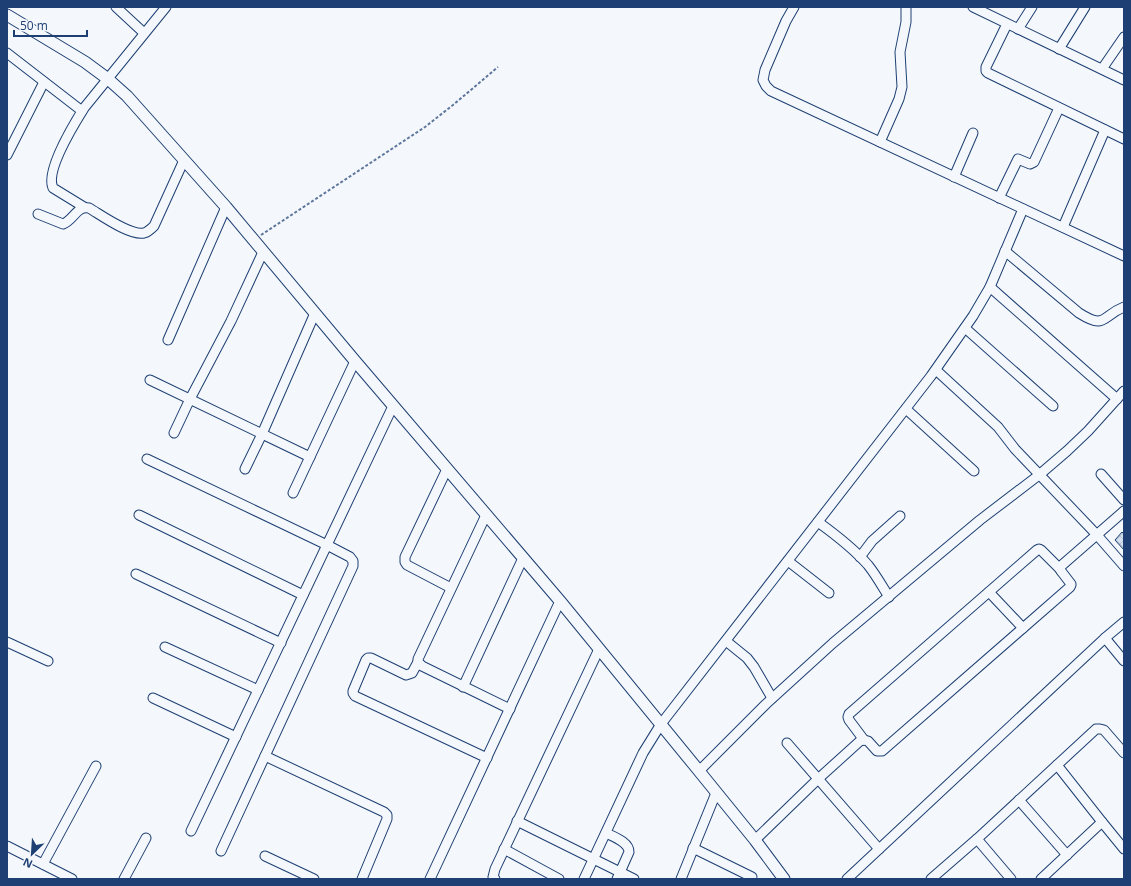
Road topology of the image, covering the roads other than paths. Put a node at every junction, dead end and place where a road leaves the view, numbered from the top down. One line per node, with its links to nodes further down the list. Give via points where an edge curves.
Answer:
1 (116, 7): 11 (street)
2 (166, 7): 11 (street)
3 (794, 7): 24 (street, via 764,70 763,80 766,86 771,91)
4 (906, 7): 24 (street, via 900,52 902,87)
5 (974, 7): 9 (street)
6 (1032, 7): 10 (street)
7 (1085, 7): 13 (street)
8 (7, 15): 16 (street, via 85,62)
9 (1007, 24): 10 (street); 19 (street, via 986,71)
10 (1018, 29): 13 (street)
11 (144, 33): 16 (street)
12 (1124, 37): 15 (street)
13 (1059, 49): 15 (street)
14 (7, 53): 18 (street)
15 (1102, 69): 17 (street)
16 (108, 79): 20 (street); 26 (street, via 127,96)
17 (1124, 80)
18 (44, 82): 20 (street); 25 (street)
19 (1059, 108): 21 (street); 28 (street, via 1034,162 1030,164 1018,159)
20 (82, 111): 29 (street, via 59,154 51,184 53,188)
21 (1105, 130): 23 (street); 33 (street)
22 (973, 133): 27 (street)
23 (1124, 139)
24 (880, 142): 27 (street)
25 (7, 155)
26 (184, 160): 29 (street, via 154,226 148,232 134,233); 30 (street)
27 (954, 177): 28 (street)
28 (999, 198): 31 (street)
29 (84, 207): 32 (street, via 69,222 63,224)
30 (226, 207): 35 (street); 41 (street)
31 (1023, 209): 33 (street); 34 (street)
32 (38, 214)
33 (1062, 227): 36 (street)
34 (1005, 251): 37 (street); 38 (street, via 1090,320 1101,321)
35 (263, 252): 39 (street); 46 (street, via 231,321)
36 (1123, 253)
37 (990, 287): 40 (street); 47 (street)
38 (1124, 307)
39 (315, 313): 42 (street); 52 (street)
40 (965, 328): 43 (street); 49 (street)
41 (168, 340)
42 (355, 362): 48 (street); 53 (street)
43 (936, 370): 50 (street); 59 (street, via 998,427)
44 (150, 380): 46 (street)
45 (1124, 391): 47 (street)
46 (190, 399): 51 (street); 52 (street)
47 (1116, 399): 59 (street, via 1088,431)
48 (393, 406): 56 (street); 68 (street)
49 (1053, 406)
50 (906, 409): 57 (street); 66 (street)
51 (174, 433)
52 (262, 434): 53 (street); 55 (street)
53 (310, 457): 60 (street)
54 (147, 459): 68 (street)
55 (245, 469)
56 (447, 469): 64 (street); 75 (street, via 405,557 405,562)
57 (974, 471)
58 (1101, 474): 61 (street)
59 (1039, 475): 67 (street); 79 (street, via 980,520)
60 (293, 493)
61 (1124, 500)
62 (1124, 511): 67 (street)
63 (139, 515): 78 (street)
64 (486, 515): 70 (street); 75 (street)
65 (900, 516): 69 (street, via 872,541)
66 (818, 522): 69 (street); 71 (street)
67 (1097, 535): 72 (street); 73 (street)
68 (327, 545): 78 (street); 102 (street, via 350,557 353,566)
69 (860, 557): 79 (street)
70 (523, 558): 80 (street); 92 (street)
71 (788, 561): 77 (street); 84 (street)
72 (1124, 566)
73 (1060, 569): 76 (street, via 1039,549); 82 (street, via 1072,585)
74 (136, 574): 86 (street)
75 (451, 588): 90 (street)
76 (989, 592): 82 (street); 99 (street, via 849,714 849,720)
77 (829, 593)
78 (304, 595): 86 (street)
79 (890, 596): 95 (street)
80 (560, 602): 88 (street); 96 (street)
81 (1124, 622): 83 (street)
82 (1023, 628): 99 (street, via 882,751 878,751)
83 (1105, 638): 91 (street); 120 (street)
84 (726, 641): 95 (street, via 747,658); 97 (street)
85 (7, 642): 89 (street)
86 (281, 643): 93 (street)
87 (165, 647): 93 (street)
88 (599, 649): 97 (street); 110 (street)
89 (48, 661)
90 (418, 662): 92 (street); 103 (street, via 412,673 406,675 368,658 352,691 353,694)
91 (1124, 662)
92 (463, 687): 96 (street)
93 (258, 690): 98 (street)
94 (153, 698): 98 (street)
95 (772, 698): 106 (street)
96 (510, 709): 103 (street)
97 (661, 724): 106 (street); 113 (street, via 643,753)
98 (236, 738): 112 (street)
99 (864, 740): 107 (street)
100 (787, 743): 107 (street)
101 (1124, 753): 104 (street, via 1104,730 1096,729)
102 (265, 756): 122 (street); 133 (street, via 387,815)
103 (487, 758): 134 (street)
104 (1057, 765): 109 (street); 111 (street)
105 (96, 766): 126 (street)
106 (699, 771): 108 (street)
107 (818, 779): 116 (street); 120 (street)
108 (716, 793): 116 (street); 118 (street)
109 (1019, 800): 115 (street); 123 (street)
110 (517, 821): 119 (street); 125 (street)
111 (1102, 822): 121 (street); 123 (street)
112 (191, 832)
113 (606, 833): 125 (street); 127 (street, via 629,848)
114 (146, 838): 131 (street)
115 (977, 839): 129 (street); 142 (street)
116 (755, 840): 140 (street)
117 (7, 846): 126 (street)
118 (693, 848): 128 (street); 139 (street)
119 (504, 849): 135 (street, via 493,873); 136 (street)
120 (879, 849): 141 (street)
121 (1124, 849)
122 (221, 851)
123 (1067, 855): 143 (street)
124 (265, 856): 132 (street)
125 (594, 859): 127 (street); 137 (street)
126 (43, 864): 130 (street)
127 (618, 876): 138 (street)
128 (752, 877)
129 (936, 877)
130 (72, 879)
131 (124, 879)
132 (314, 879)
133 (362, 879)
134 (430, 879)
135 (495, 879)
136 (559, 879)
137 (584, 879)
138 (634, 879)
139 (681, 879)
140 (784, 879)
141 (847, 879)
142 (1011, 879)
143 (1041, 879)

